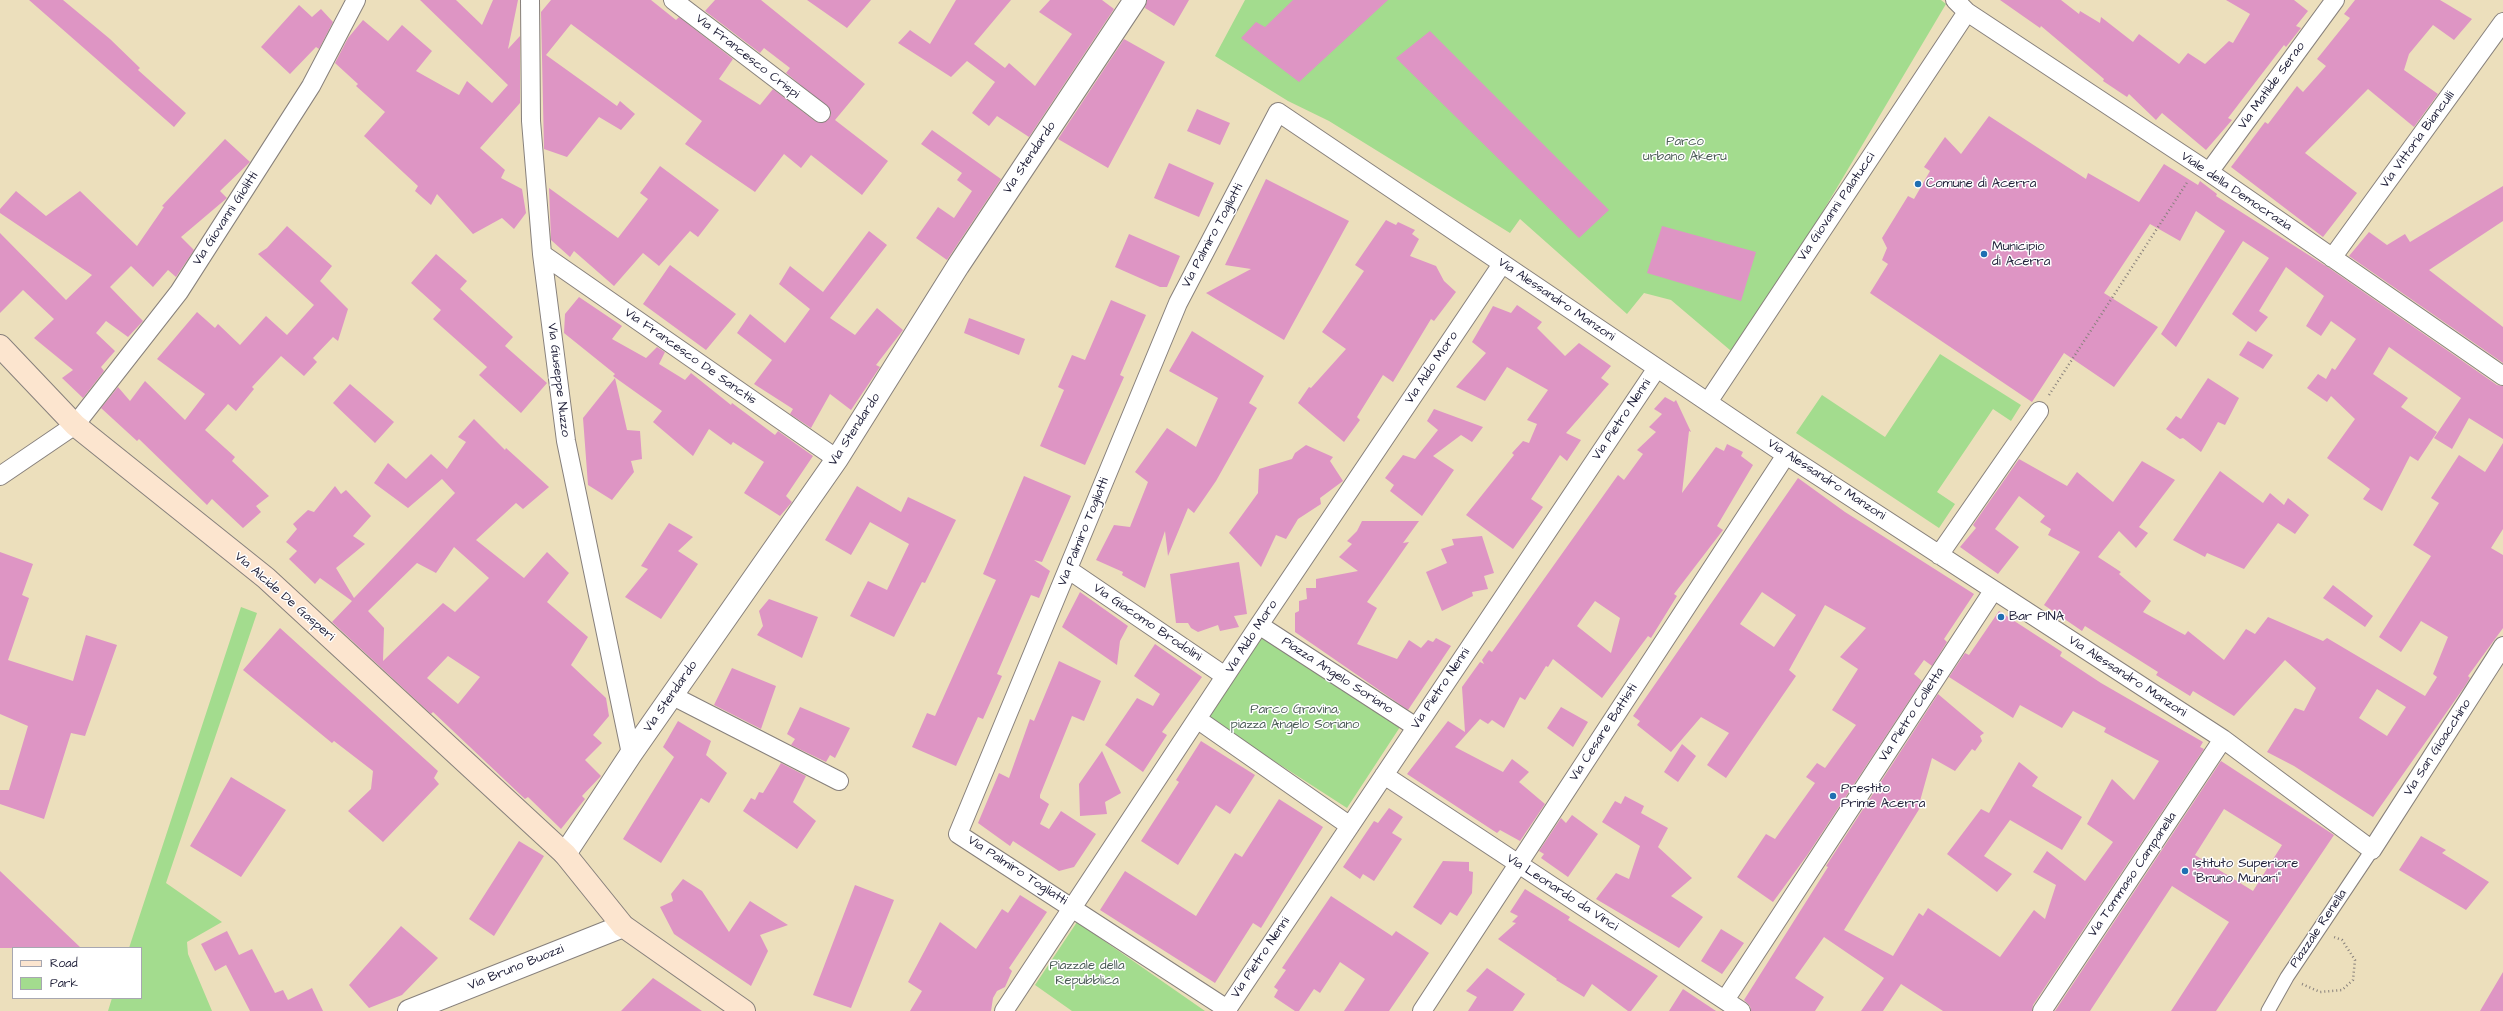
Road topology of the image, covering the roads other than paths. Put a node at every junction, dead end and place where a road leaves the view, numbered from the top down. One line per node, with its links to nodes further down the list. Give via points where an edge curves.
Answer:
1 (356, 0): 19 (street, Via Giovanni Giolitti, via 311,86 179,292)
2 (530, 0): 11 (street, Via Giuseppe Nuzzo, via 530,121)
3 (673, 0): 9 (street, Via Francesco Crispi)
4 (2335, 0): 10 (street, Via Matilde Serao)
5 (1128, 3): 21 (street, Via Stendardo)
6 (1961, 6): 10 (street, Viale della Democrazia); 17 (street, Via Giovanni Palatucci)
7 (2503, 22): 12 (street, Via Vittoria Bianculli)
8 (1278, 112): 13 (street, Via Alessandro Manzoni); 24 (street, Via Palmiro Togliatti, via 1178,303)
9 (821, 113)
10 (2204, 168): 12 (street, Viale della Democrazia)
11 (542, 254): 21 (street, Via Francesco De Sanctis); 33 (street, Via Giuseppe Nuzzo, via 566,441)
12 (2332, 258): 16 (street, Viale della Democrazia)
13 (1502, 264): 15 (street, Via Alessandro Manzoni); 26 (street, Via Aldo Moro)
14 (0, 346): 19 (main road, Via Alcide De Gasperi)
15 (1657, 368): 17 (street, Via Alessandro Manzoni); 31 (street, Via Pietro Nenni)
16 (2503, 376)
17 (1708, 402): 20 (street, Via Alessandro Manzoni)
18 (2039, 411): 23 (street)
19 (75, 425): 22 (street, Via Giovanni Giolitti); 38 (main road, Via Alcide De Gasperi, via 266,578)
20 (1786, 455): 23 (street, Via Alessandro Manzoni); 39 (street, Via Cesare Battisti)
21 (837, 459): 29 (street, Via Stendardo)
22 (0, 476)
23 (1939, 555): 25 (street, Via Alessandro Manzoni)
24 (1069, 570): 28 (street, Via Giacomo Brodolini); 40 (street, Via Palmiro Togliatti, via 958,834)
25 (1993, 591): 32 (street, Via Alessandro Manzoni); 42 (street, Via Pietro Colletta)
26 (1259, 625): 28 (street, Via Aldo Moro); 31 (street, Piazza Angelo Soriano)
27 (2503, 646): 37 (street, Via San Gioacchino)
28 (1225, 676): 30 (street, Via Aldo Moro)
29 (672, 695): 33 (street, Via Stendardo); 35 (street)
30 (1197, 719): 36 (street); 40 (street, Via Aldo Moro)
31 (1416, 727): 34 (street, Via Pietro Nenni)
32 (2223, 739): 37 (street, Via Alessandro Manzoni); 48 (street, Via Tommaso Campanella)
33 (631, 754): 38 (street, Via Stendardo)
34 (1384, 775): 36 (street, Via Pietro Nenni); 39 (street, Via Leonardo da Vinci)
35 (838, 781)
36 (1350, 826): 43 (street, Via Pietro Nenni)
37 (2372, 850): 49 (street, Piazzale Renella, via 2287,977)
38 (565, 854): 41 (main road, Via Alcide De Gasperi)
39 (1518, 864): 42 (street, Via Leonardo da Vinci); 47 (street, Via Cesare Battisti)
40 (1074, 908): 43 (street); 46 (street, Via Aldo Moro)
41 (623, 926): 44 (street, Via Bruno Buozzi); 45 (main road, Via Alcide De Gasperi)
42 (1731, 1007)
43 (1226, 1010)
44 (409, 1011)
45 (744, 1011)
46 (1004, 1011)
47 (1422, 1011)
48 (2042, 1011)
49 (2268, 1011)

